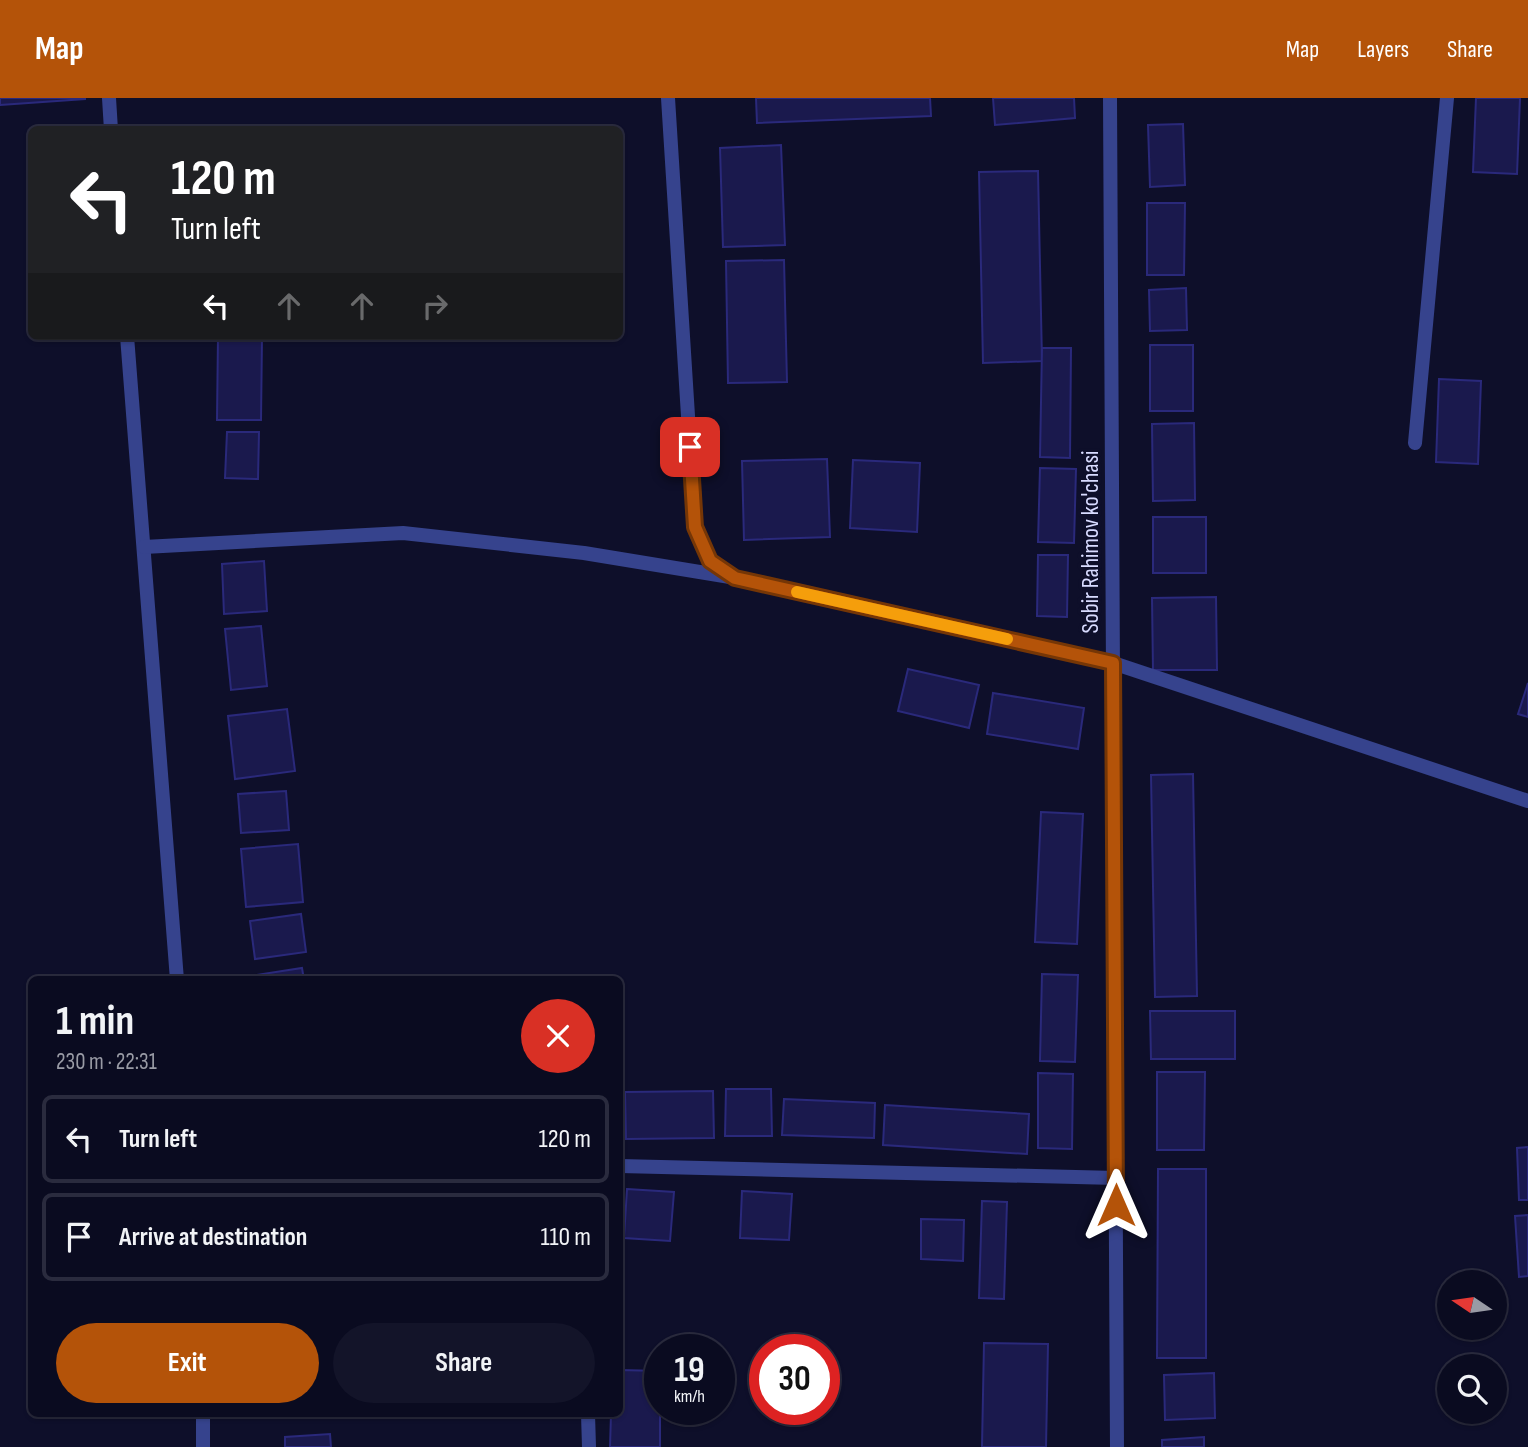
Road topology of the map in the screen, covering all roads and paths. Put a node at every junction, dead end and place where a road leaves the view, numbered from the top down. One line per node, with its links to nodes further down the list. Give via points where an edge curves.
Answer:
1 (109, 98): 5 (street)
2 (667, 98): 9 (street, via 695,527 710,561)
3 (1110, 98): 10 (street, Sobir Rahimov ko'chasi)
4 (1447, 98): 7 (street)
5 (111, 126)
6 (127, 340): 8 (street)
7 (1415, 443)
8 (144, 547): 9 (street, via 403,534 584,553); 12 (street)
9 (735, 578): 10 (street)
10 (1113, 663): 11 (street); 14 (street, Sobir Rahimov ko'chasi)
11 (1528, 801)
12 (177, 976)
13 (623, 1166): 14 (street)
14 (1116, 1178): 19 (street, Sobir Rahimov ko'chasi)
15 (202, 1417): 17 (street)
16 (587, 1417): 18 (street)
17 (203, 1447)
18 (589, 1447)
19 (1117, 1447)

